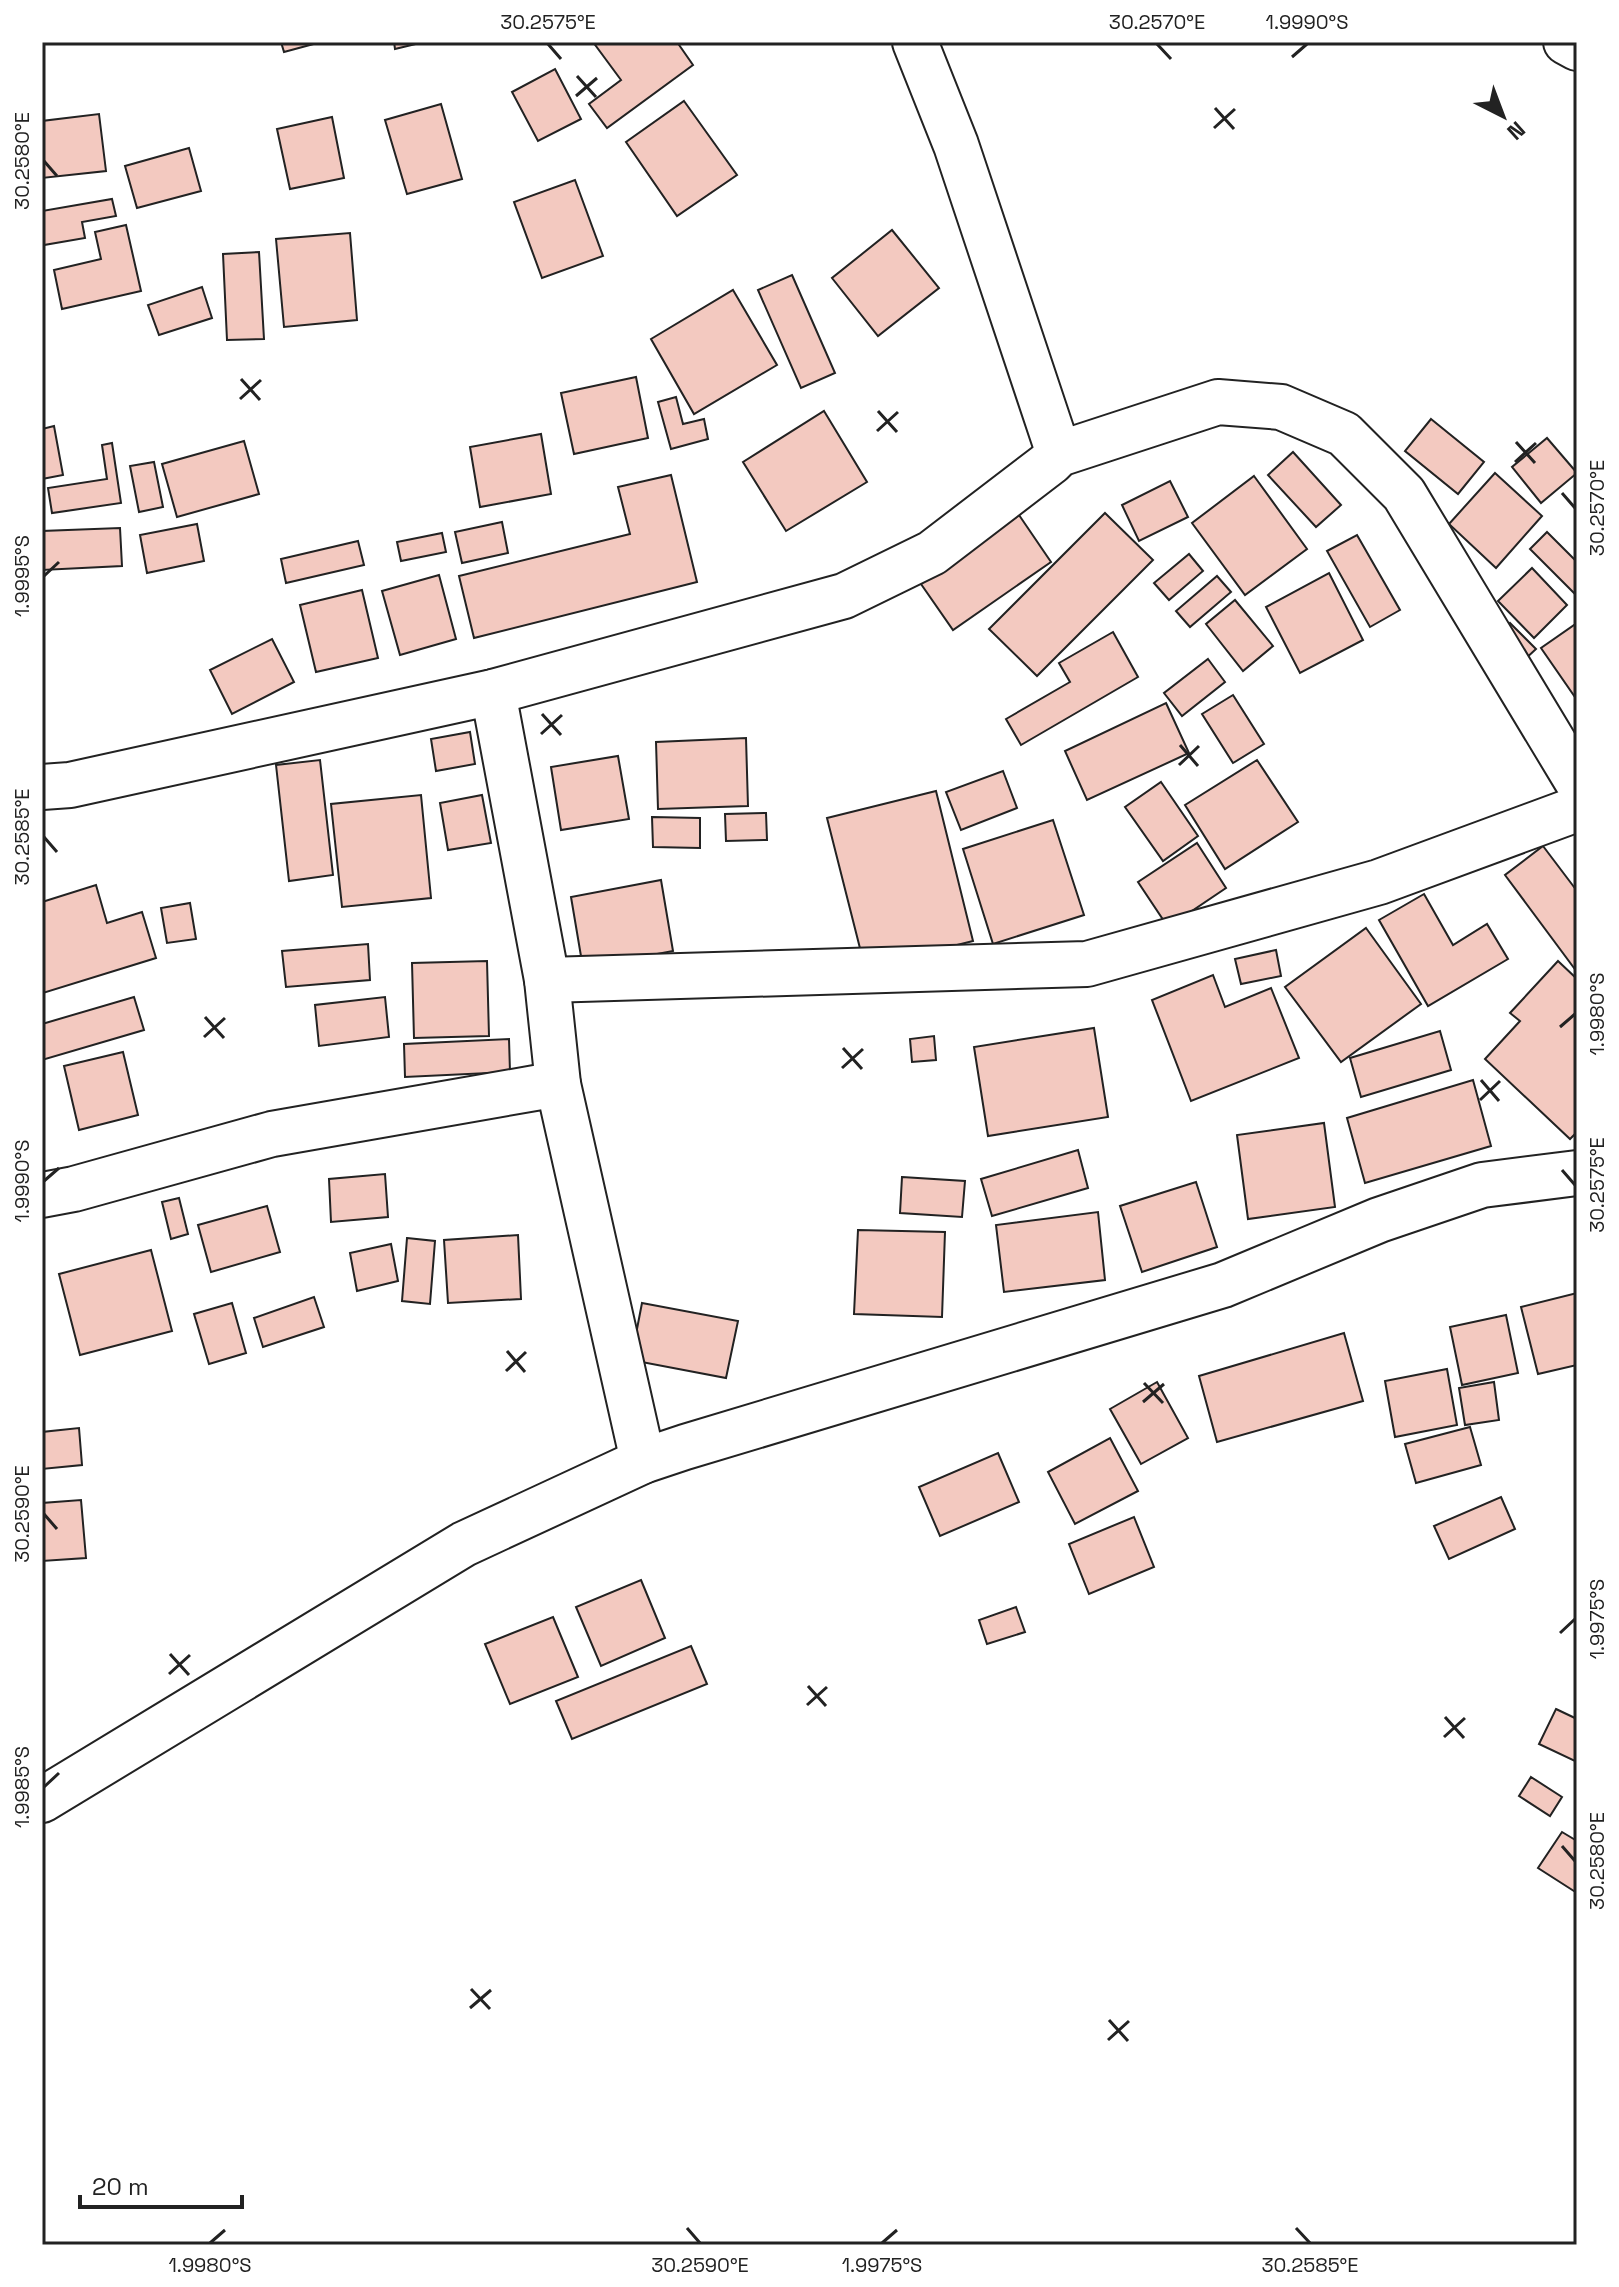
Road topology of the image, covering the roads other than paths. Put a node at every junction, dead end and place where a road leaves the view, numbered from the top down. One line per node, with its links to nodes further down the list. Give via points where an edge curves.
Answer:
1 (915, 42): 4 (street, via 956,145)
2 (1566, 42): 3 (street)
3 (1577, 48)
4 (1059, 454): 5 (street, via 932,553 844,596); 6 (street, via 1218,402 1281,407 1344,434 1404,494)
5 (493, 692): 7 (street); 9 (street)
6 (1577, 781)
7 (42, 787)
8 (1577, 809): 9 (street, via 1379,882 1087,964)
9 (547, 980): 10 (street)
10 (558, 1084): 12 (street, via 272,1134); 13 (street)
11 (1577, 1173): 13 (street, via 1482,1185 1379,1220 1223,1285)
12 (42, 1195)
13 (643, 1461): 14 (street, via 464,1544)
14 (42, 1800)

